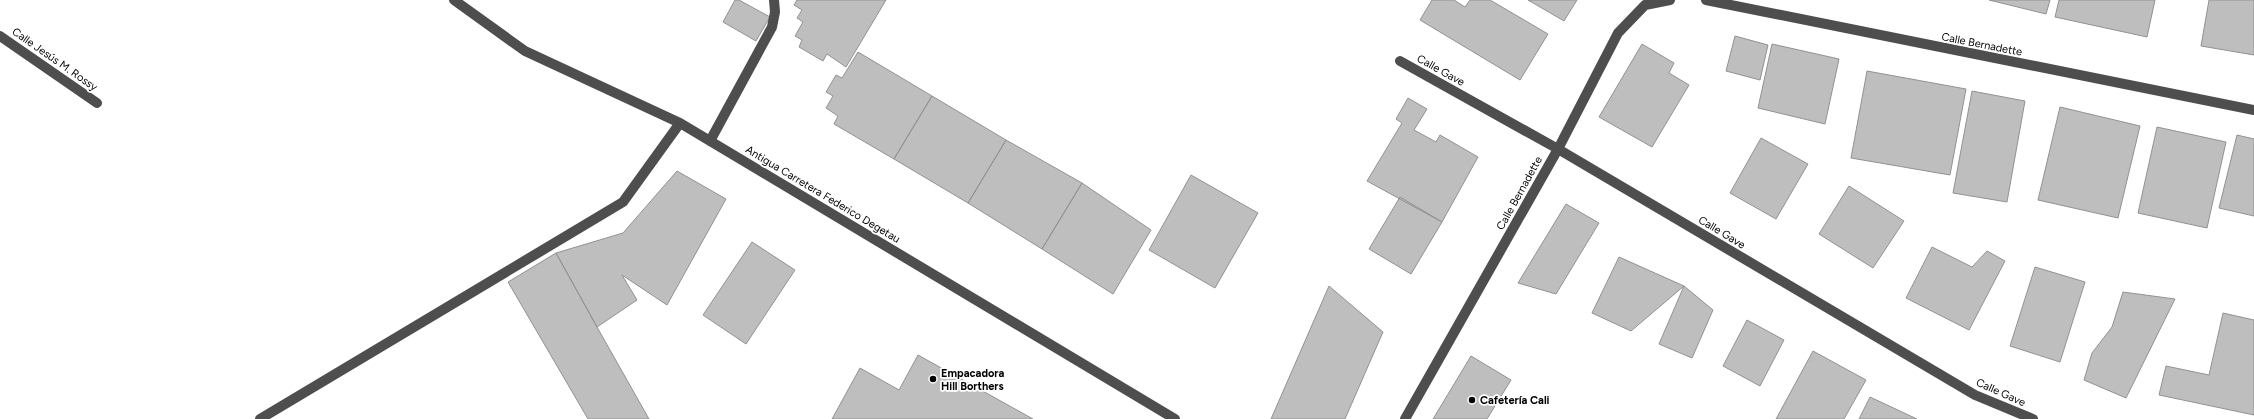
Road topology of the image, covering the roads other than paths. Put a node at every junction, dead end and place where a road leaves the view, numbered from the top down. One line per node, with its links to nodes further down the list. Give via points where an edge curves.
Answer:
1 (454, 0): 9 (street, Antigua Carretera Federico Degetau, via 525,51)
2 (774, 0): 10 (street, via 772,28)
3 (1670, 0): 11 (street, Calle Bernadette, via 1645,5 1618,33)
4 (1706, 0): 8 (street, Calle Bernadette)
5 (0, 36): 7 (street, Calle Jesús M. Rossy)
6 (1400, 61): 11 (street, Calle Gave)
7 (97, 102)
8 (2254, 110)
9 (680, 123): 10 (street, Antigua Carretera Federico Degetau); 12 (street, via 623,202)
10 (710, 141): 13 (street, Antigua Carretera Federico Degetau)
11 (1558, 149): 14 (street, Calle Bernadette); 15 (street, Calle Gave, via 1975,395)
12 (260, 419)
13 (1175, 419)
14 (1405, 419)
15 (2033, 419)

